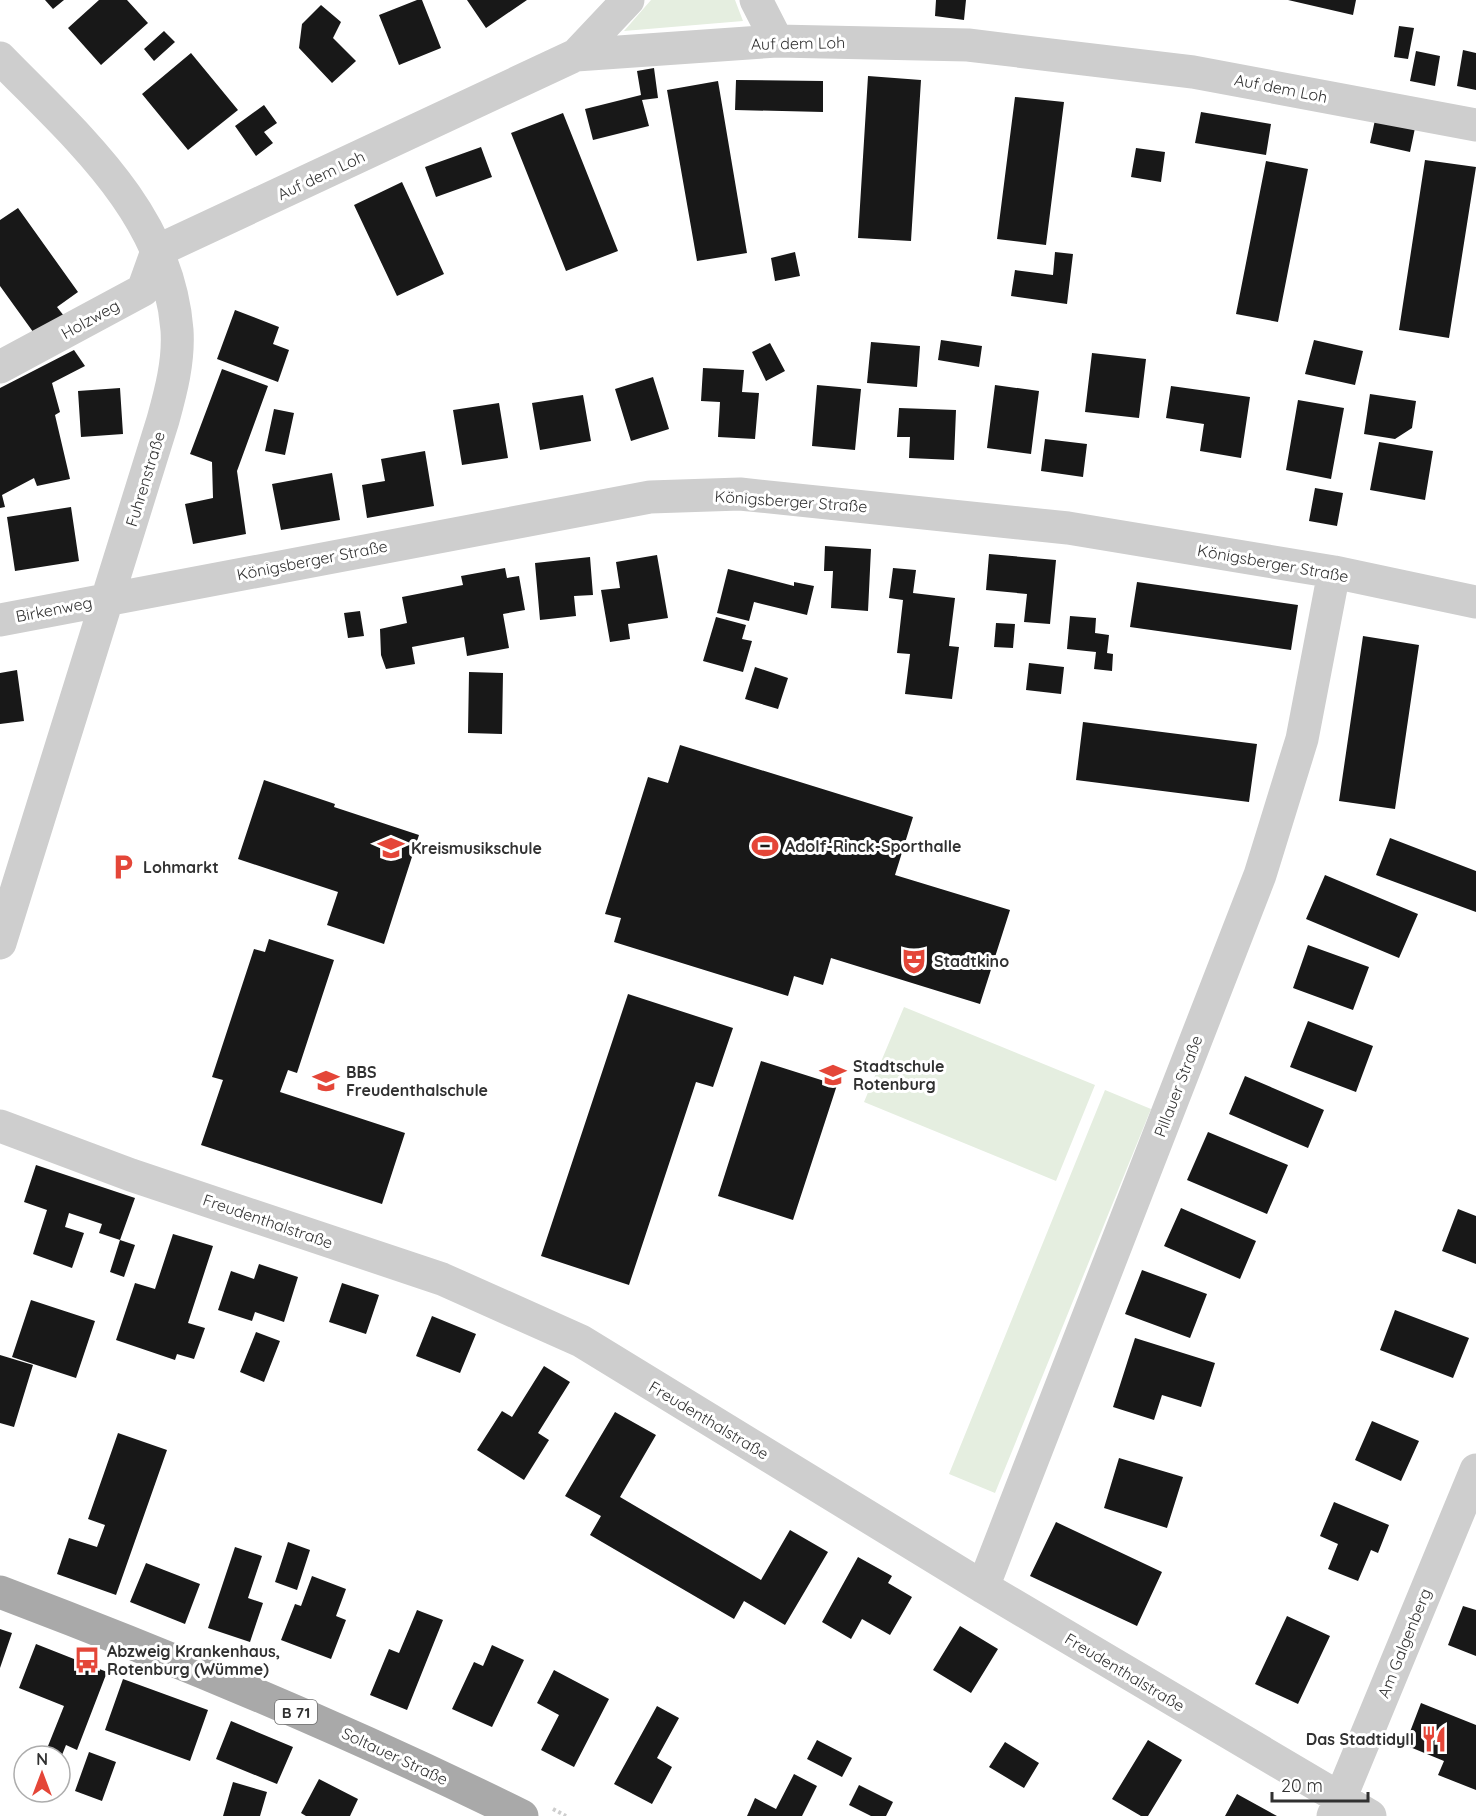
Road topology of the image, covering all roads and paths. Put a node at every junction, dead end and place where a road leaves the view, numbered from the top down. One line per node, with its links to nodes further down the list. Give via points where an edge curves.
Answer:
1 (628, 0): 4 (street)
2 (756, 0): 3 (street)
3 (777, 41): 4 (street, Auf dem Loh); 6 (street, Auf dem Loh, via 968,45 1193,72)
4 (576, 55): 7 (street, Auf dem Loh)
5 (0, 58): 7 (street, Fuhrenstraße, via 108,170 137,209)
6 (1476, 125)
7 (157, 251): 8 (street, Holzweg, via 142,290); 10 (street, Fuhrenstraße, via 171,291 177,332 173,377)
8 (0, 367)
9 (1334, 572): 10 (street, Königsberger Straße, via 1068,528 740,494 650,497); 11 (street, Königsberger Straße); 16 (street, Pillauer Straße, via 1302,739 1260,875)
10 (108, 598): 12 (street, Birkenweg); 13 (street, Fuhrenstraße)
11 (1476, 602)
12 (0, 620)
13 (0, 942)
14 (0, 1126): 16 (street, Freudenthalstraße, via 442,1279 581,1341)
15 (1476, 1470): 18 (street, Am Galgenberg)
16 (983, 1587): 18 (street, Freudenthalstraße)
17 (0, 1592): 19 (main road, Soltauer Straße / B 71, via 337,1729)
18 (1336, 1808): 20 (street, Freudenthalstraße)
19 (522, 1816)
20 (1370, 1816)

